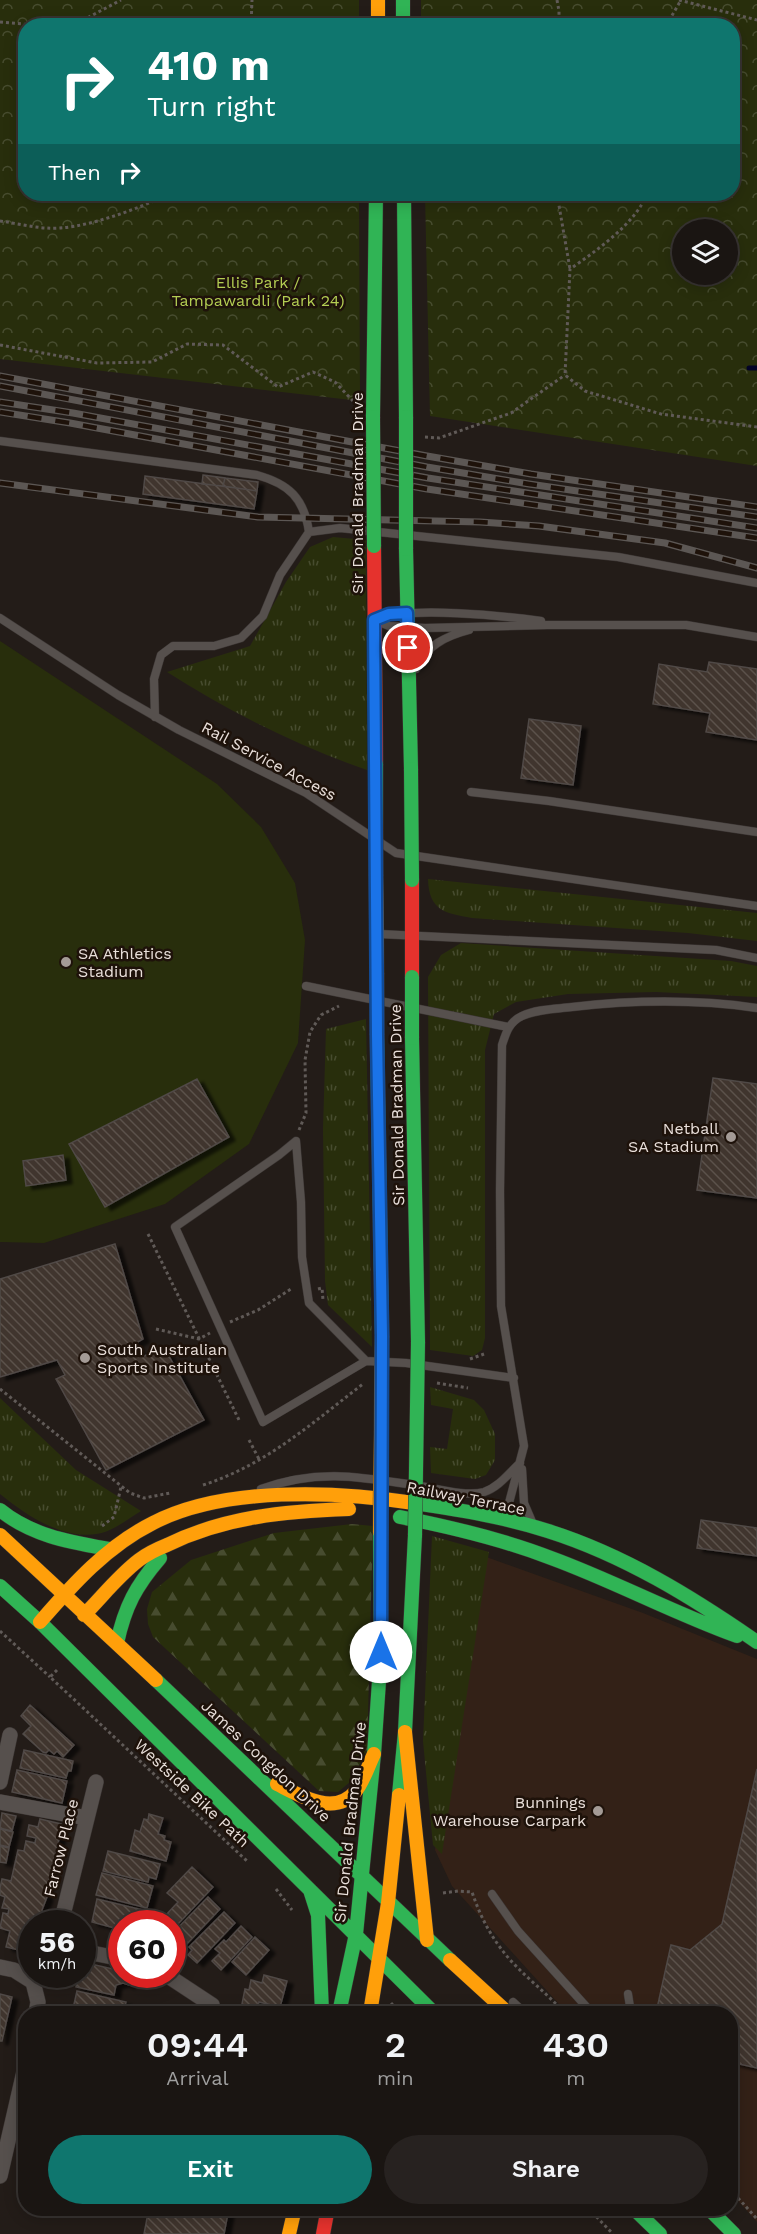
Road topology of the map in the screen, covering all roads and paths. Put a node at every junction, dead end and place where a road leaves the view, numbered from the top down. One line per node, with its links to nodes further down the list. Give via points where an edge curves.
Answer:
1 (121, 0): 7 (path)
2 (252, 0): 8 (path)
3 (378, 0): 9 (main road)
4 (403, 0): 10 (main road)
5 (556, 0): 11 (path)
6 (680, 0): 12 (path); 13 (path)
7 (87, 18)
8 (251, 18)
9 (378, 18)
10 (403, 18)
11 (559, 18)
12 (670, 18)
13 (757, 20)
14 (0, 22): 15 (path)
15 (18, 24)
16 (153, 201): 21 (path, via 66,228)
17 (376, 201): 33 (main road, Sir Donald Bradman Drive, bridge)
18 (404, 201): 31 (main road, Sir Donald Bradman Drive, bridge)
19 (558, 201): 22 (path)
20 (642, 201): 22 (path, via 600,248)
21 (0, 221)
22 (570, 269): 24 (path)
23 (0, 345): 25 (path, via 97,363 152,363 187,344 223,345 278,387 314,372 335,382)
24 (565, 375): 26 (path, via 585,391 661,414); 27 (path, via 511,413 439,438)
25 (358, 407)
26 (757, 427)
27 (416, 436)
28 (0, 441): 29 (lane, via 257,475 280,483 294,494)
29 (309, 532): 30 (lane, via 340,528 618,557); 39 (lane, via 280,575 263,616 241,638 214,646 174,646 161,655 154,679)
30 (757, 584)
31 (407, 613): 33 (lane); 34 (lane); 36 (main road, Sir Donald Bradman Drive)
32 (0, 618): 39 (lane, Rail Service Access)
33 (374, 620): 36 (lane); 43 (main road, Sir Donald Bradman Drive, bridge)
34 (573, 625): 35 (lane); 37 (lane, via 686,625)
35 (485, 626): 36 (lane); 38 (lane, via 441,640 420,660)
36 (408, 628): 38 (main road, Sir Donald Bradman Drive)
37 (757, 637)
38 (409, 687): 44 (main road, Sir Donald Bradman Drive, bridge)
39 (155, 717): 42 (lane, Rail Service Access, via 306,793 396,853)
40 (471, 792): 41 (lane)
41 (757, 832)
42 (757, 906)
43 (376, 934): 44 (lane); 89 (main road, Sir Donald Bradman Drive, bridge, via 382,1336 381,1652)
44 (412, 935): 45 (lane, via 716,950); 87 (main road, Sir Donald Bradman Drive, bridge, via 418,1342 415,1535)
45 (757, 957)
46 (306, 986): 48 (lane)
47 (757, 1008): 48 (lane, via 692,1001 602,1004 535,1012 521,1016)
48 (508, 1027): 56 (lane, via 502,1045 501,1306)
49 (148, 1234): 54 (path)
50 (291, 1289): 51 (path, via 258,1310)
51 (227, 1323)
52 (156, 1329): 54 (path)
53 (210, 1333): 54 (path)
54 (199, 1339): 61 (path)
55 (366, 1361): 55 (lane, via 263,1422 175,1227 296,1141 302,1257 309,1303); 56 (lane)
56 (514, 1378): 64 (lane, via 524,1446)
57 (371, 1381): 63 (path)
58 (435, 1383): 59 (path)
59 (468, 1388)
60 (0, 1389): 66 (path)
61 (240, 1422)
62 (249, 1440): 63 (path)
63 (260, 1461): 65 (path)
64 (522, 1462): 68 (lane, via 495,1487 482,1492 358,1476 319,1475 277,1483); 70 (lane); 72 (lane, via 524,1503)
65 (201, 1486)
66 (121, 1487): 67 (path, via 144,1498); 71 (path, via 114,1517)
67 (179, 1491)
68 (231, 1499): 70 (main road, Railway Terrace, via 311,1494 360,1496); 76 (main road, Railway Terrace, via 173,1513)
69 (0, 1510): 76 (main road, via 9,1519 53,1538)
70 (505, 1520): 72 (main road, Railway Terrace); 75 (lane)
71 (98, 1527)
72 (535, 1528): 84 (main road, Railway Terrace, via 565,1537 648,1575 711,1609)
73 (0, 1535): 78 (main road, James Congdon Drive)
74 (176, 1539): 75 (main road, Railway Terrace, via 205,1527 251,1517 304,1510 358,1509); 79 (main road, Railway Terrace, via 141,1559); 83 (main road, via 138,1583 123,1611)
75 (499, 1539): 84 (main road, Railway Terrace, via 596,1576 699,1623)
76 (109, 1549): 78 (main road, Railway Terrace)
77 (0, 1586): 80 (main road)
78 (63, 1594): 79 (main road, James Congdon Drive); 80 (main road, Railway Terrace)
79 (84, 1614): 82 (main road, Railway Terrace); 83 (main road, James Congdon Drive)
80 (40, 1622): 82 (main road)
81 (0, 1630): 86 (path, Westside Bike Path)
82 (56, 1639): 98 (main road)
83 (117, 1643): 90 (main road, James Congdon Drive)
84 (757, 1643)
85 (62, 1664): 86 (path)
86 (50, 1677): 95 (path, Westside Bike Path)
87 (405, 1732): 101 (main road, Sir Donald Bradman Drive); 105 (main road)
88 (10, 1735): 91 (street)
89 (374, 1754): 90 (main road, via 354,1794 339,1803 319,1803); 96 (main road, Sir Donald Bradman Drive)
90 (257, 1775): 96 (main road, James Congdon Drive)
91 (0, 1782)
92 (96, 1782): 94 (street, Farrow Place)
93 (0, 1802): 94 (street)
94 (87, 1818): 102 (street, Farrow Place)
95 (255, 1868)
96 (362, 1878): 101 (main road, James Congdon Drive); 104 (main road, Sir Donald Bradman Drive)
97 (272, 1884): 103 (path)
98 (310, 1888): 104 (main road); 117 (main road, via 318,1915)
99 (438, 1894): 123 (path, via 472,1892 496,1943)
100 (492, 1894): 124 (lane, via 518,1931)
101 (388, 1903): 105 (main road, James Congdon Drive); 106 (main road, Sir Donald Bradman Drive)
102 (64, 1910)
103 (295, 1914)
104 (356, 1934): 106 (main road); 118 (main road, Sir Donald Bradman Drive)
105 (427, 1940): 109 (main road, James Congdon Drive)
106 (380, 1958): 119 (main road, Sir Donald Bradman Drive); 120 (main road)
107 (0, 1967): 108 (street)
108 (18, 1971)
109 (473, 1980): 112 (lane); 121 (main road, James Congdon Drive)
110 (37, 1988): 115 (street)
111 (183, 1988): 116 (street)
112 (494, 1989)
113 (505, 1994): 122 (lane)
114 (628, 1994): 125 (lane)
115 (37, 2006)
116 (207, 2006)
117 (322, 2006)
118 (341, 2006)
119 (371, 2006)
120 (427, 2006)
121 (501, 2006)
122 (518, 2006)
123 (557, 2006)
124 (586, 2006)
125 (630, 2006)
126 (18, 2097): 127 (street)
127 (0, 2175)
128 (738, 2198): 134 (path)
129 (293, 2216): 135 (main road)
130 (326, 2216): 136 (main road)
131 (596, 2216): 137 (path)
132 (641, 2216): 138 (main road)
133 (716, 2216): 139 (main road)
134 (757, 2219)
135 (289, 2234)
136 (323, 2234)
137 (613, 2234)
138 (660, 2234)
139 (734, 2234)

